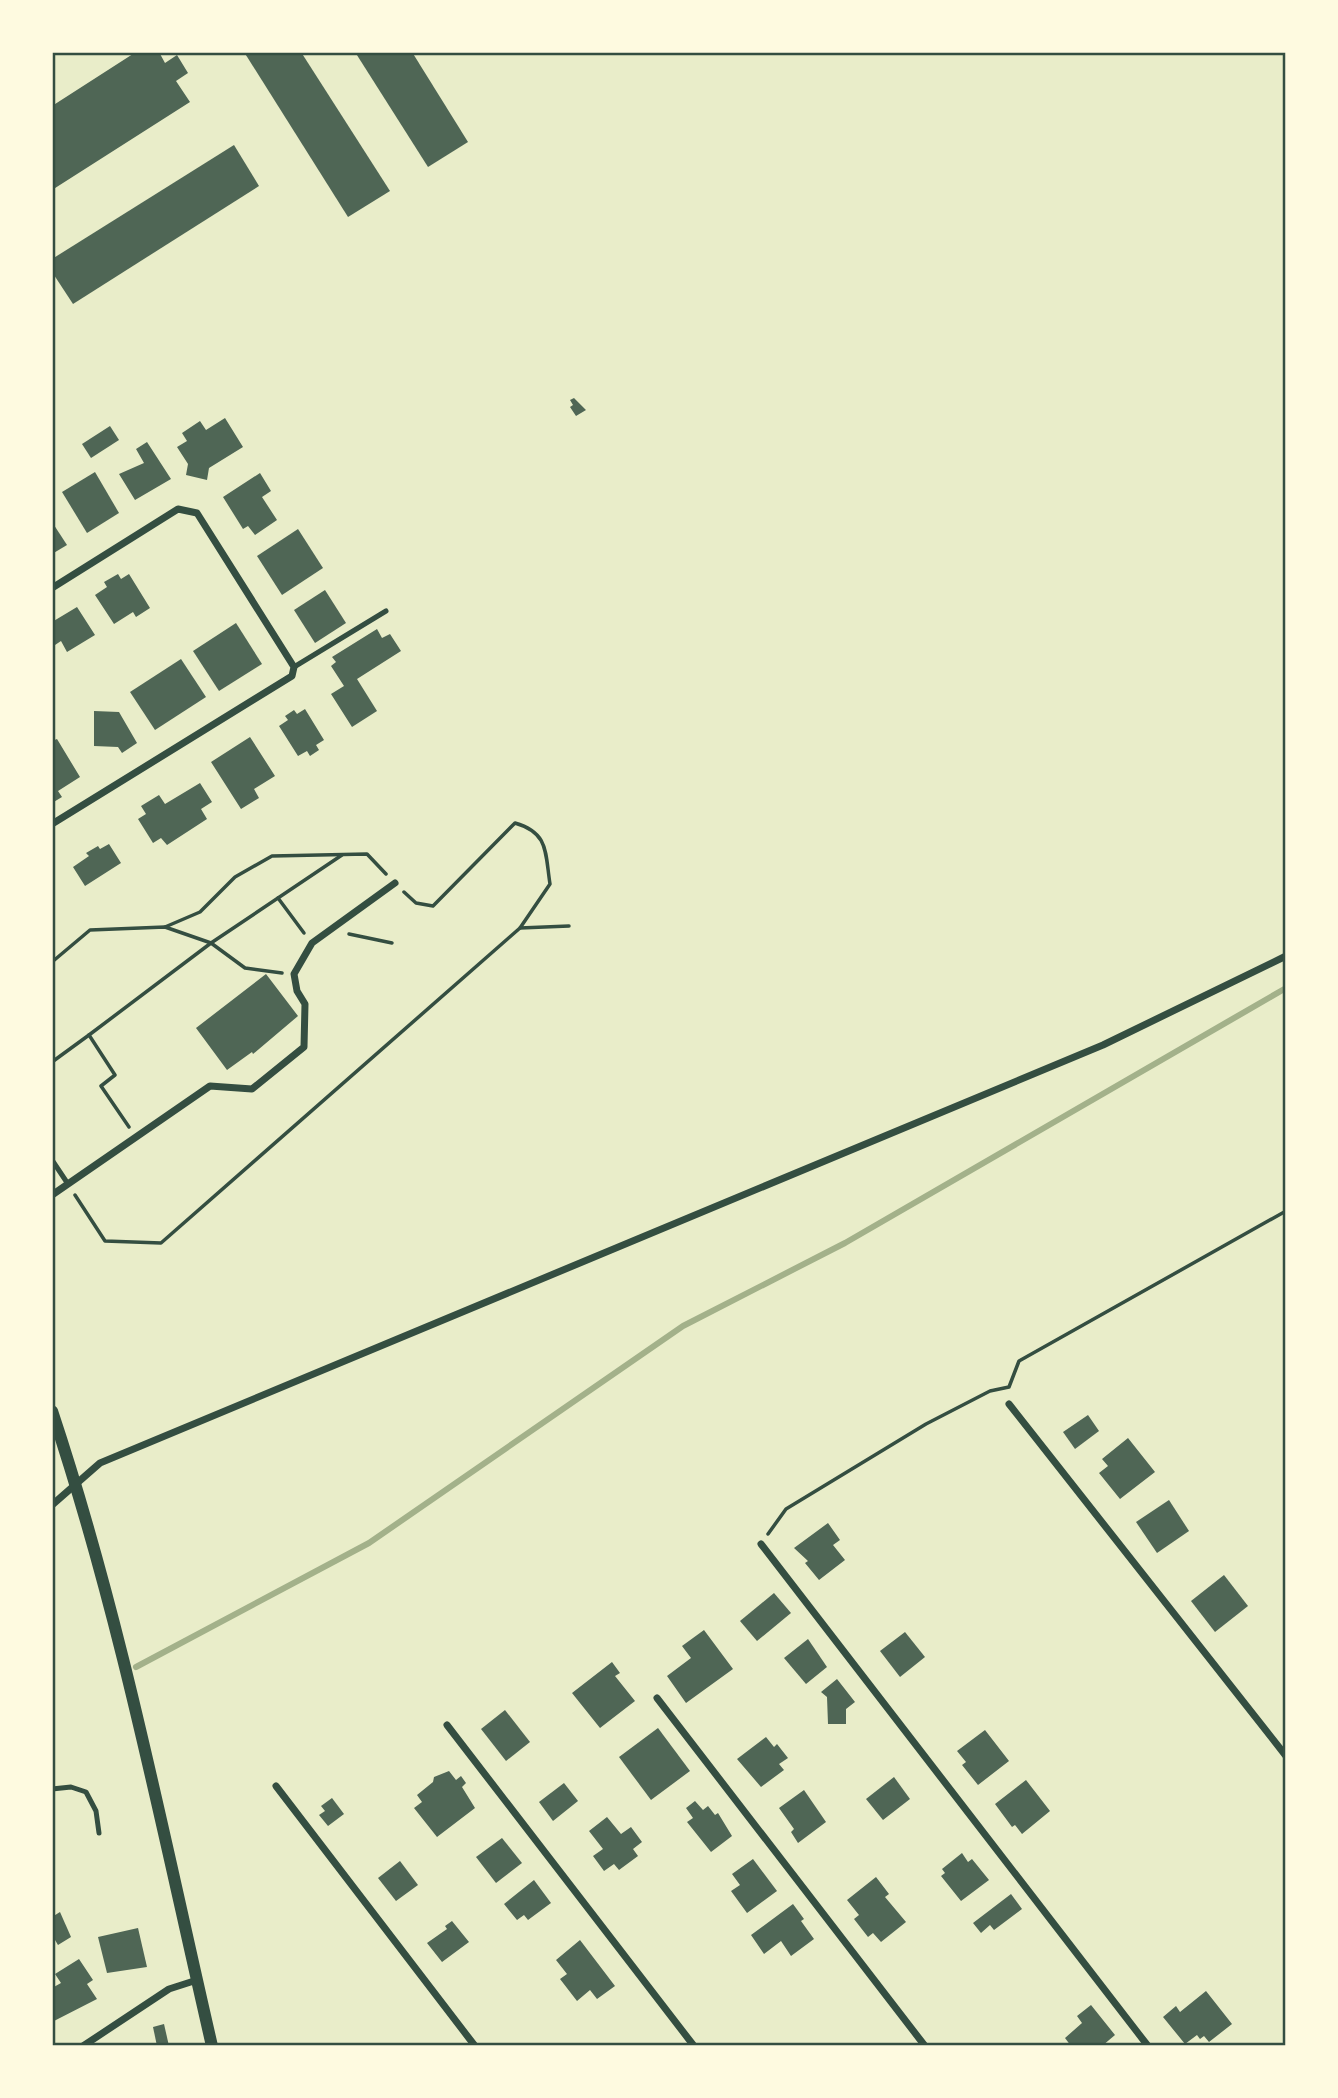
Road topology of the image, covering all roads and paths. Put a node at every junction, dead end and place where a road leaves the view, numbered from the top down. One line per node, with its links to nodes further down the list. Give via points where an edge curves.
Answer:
1 (52, 588): 3 (street, via 178,509 197,513)
2 (386, 611): 3 (lane)
3 (294, 667): 4 (street, via 292,676)
4 (52, 824)
5 (342, 854): 6 (path, via 367,854); 7 (path); 9 (path, via 272,856 234,877 200,912)
6 (395, 883): 10 (path, via 416,903 433,906 515,823 534,829 543,840 550,884); 11 (street)
7 (278, 898): 12 (path); 13 (path)
8 (569, 926): 10 (path)
9 (165, 927): 12 (path); 16 (path, via 90,930)
10 (520, 928): 22 (path, via 161,1243 105,1241)
11 (330, 930): 13 (street); 14 (path)
12 (211, 943): 17 (path, via 245,968); 18 (path)
13 (312, 943): 17 (street)
14 (393, 943)
15 (1286, 956): 27 (street, via 1102,1045 100,1463)
16 (52, 962)
17 (294, 974): 20 (street, via 297,991 306,1004 304,1047 252,1089 210,1086)
18 (89, 1035): 19 (path); 20 (path, via 115,1075 101,1086)
19 (52, 1062)
20 (136, 1137): 22 (street)
21 (52, 1160): 22 (lane)
22 (68, 1184): 23 (street)
23 (52, 1195)
24 (1286, 1211): 29 (path, via 1019,1361 1009,1387 990,1391 926,1424 786,1509)
25 (1009, 1404): 32 (street)
26 (52, 1411): 27 (street)
27 (76, 1482): 28 (street); 36 (street)
28 (52, 1505)
29 (761, 1544): 42 (street)
30 (657, 1698): 41 (street)
31 (447, 1725): 40 (street)
32 (1286, 1756)
33 (276, 1786): 39 (street)
34 (52, 1789): 35 (lane, via 71,1787 86,1792 96,1811)
35 (99, 1833)
36 (197, 1980): 37 (street, via 169,1989); 38 (street)
37 (83, 2046)
38 (212, 2046)
39 (475, 2046)
40 (694, 2046)
41 (925, 2046)
42 (1148, 2046)

